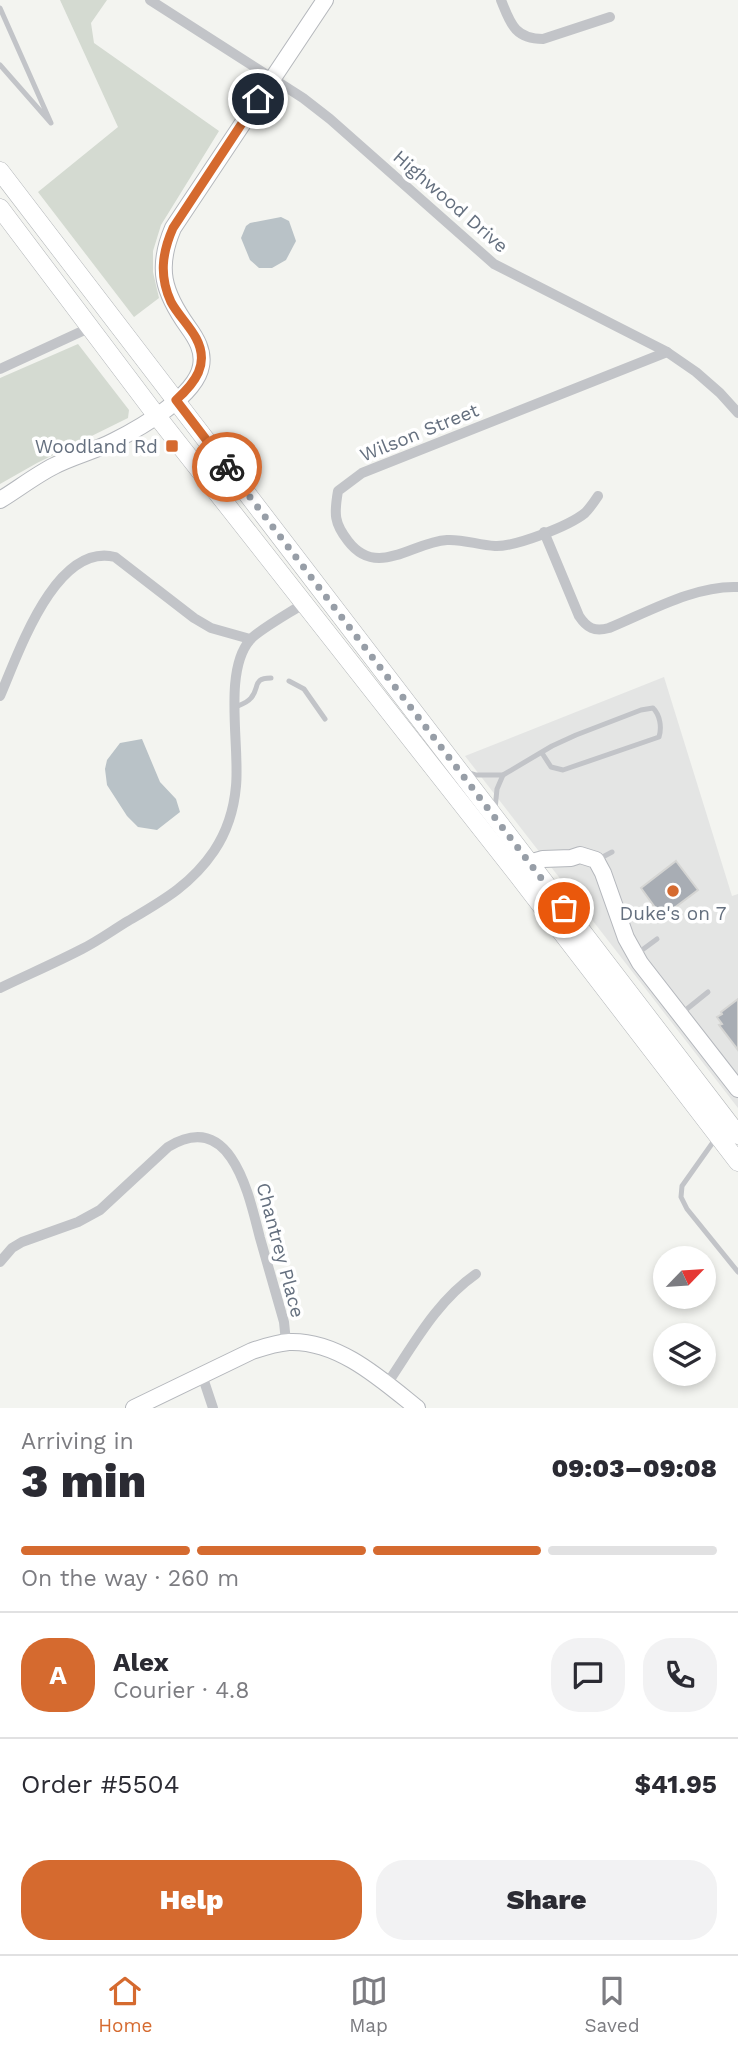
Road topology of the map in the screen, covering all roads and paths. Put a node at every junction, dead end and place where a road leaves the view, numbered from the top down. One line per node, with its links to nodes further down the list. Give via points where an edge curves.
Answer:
1 (150, 0): 7 (street, Highwood Drive)
2 (326, 0): 7 (street)
3 (501, 0): 5 (street, via 511,24 533,39)
4 (0, 8): 6 (lane, via 51,123)
5 (610, 17)
6 (0, 65)
7 (272, 78): 11 (street, Highwood Drive, via 330,119 494,264); 13 (street, via 173,228 164,250 167,291 202,356 196,379)
8 (0, 171): 13 (main road)
9 (0, 208): 10 (main road)
10 (89, 328): 12 (street); 15 (main road)
11 (667, 352): 14 (street, Highwood Drive, via 696,372); 18 (street, Wilson Street, via 362,473 338,491 338,528 354,549 371,558 382,559 446,540 511,545)
12 (0, 369)
13 (176, 400): 15 (street); 28 (main road)
14 (738, 413)
15 (156, 415): 17 (street, via 113,442 55,465); 20 (main road)
16 (598, 496): 18 (street, Wilson Street, via 583,514)
17 (0, 500)
18 (544, 533): 19 (street, via 579,616 591,629 609,628 693,593)
19 (738, 587)
20 (303, 604): 21 (street); 40 (main road)
21 (250, 639): 24 (street, via 203,623 115,557 93,556 66,575 45,599); 25 (street, via 236,675)
22 (271, 678): 25 (lane, via 258,681 251,698)
23 (289, 681): 26 (lane, via 304,689)
24 (0, 696)
25 (235, 707): 36 (street, via 232,808 215,849 198,872 177,892 85,948)
26 (325, 719)
27 (542, 753): 27 (lane, via 641,710 653,708 659,719 659,737 571,768 551,767); 29 (lane)
28 (458, 769): 29 (lane, via 476,775); 30 (main road)
29 (503, 775): 30 (lane)
30 (494, 816): 33 (main road)
31 (612, 852): 32 (lane)
32 (596, 860): 33 (street, via 580,855); 35 (street)
33 (529, 863): 41 (main road)
34 (657, 939): 35 (lane)
35 (635, 955): 38 (street)
36 (0, 988)
37 (708, 992): 38 (lane)
38 (680, 1015): 39 (street)
39 (738, 1089)
40 (718, 1135): 42 (main road); 44 (lane, via 682,1186 681,1197)
41 (738, 1135)
42 (738, 1162)
43 (0, 1262): 46 (street, Chantrey Place, via 22,1242 100,1210 179,1140 205,1138 228,1154 244,1180)
44 (738, 1272)
45 (476, 1274): 48 (street, via 444,1303)
46 (286, 1342): 47 (street); 48 (street, via 331,1351)
47 (202, 1375): 49 (street); 50 (street)
48 (387, 1384): 51 (street)
49 (134, 1408)
50 (213, 1408)
51 (416, 1408)

